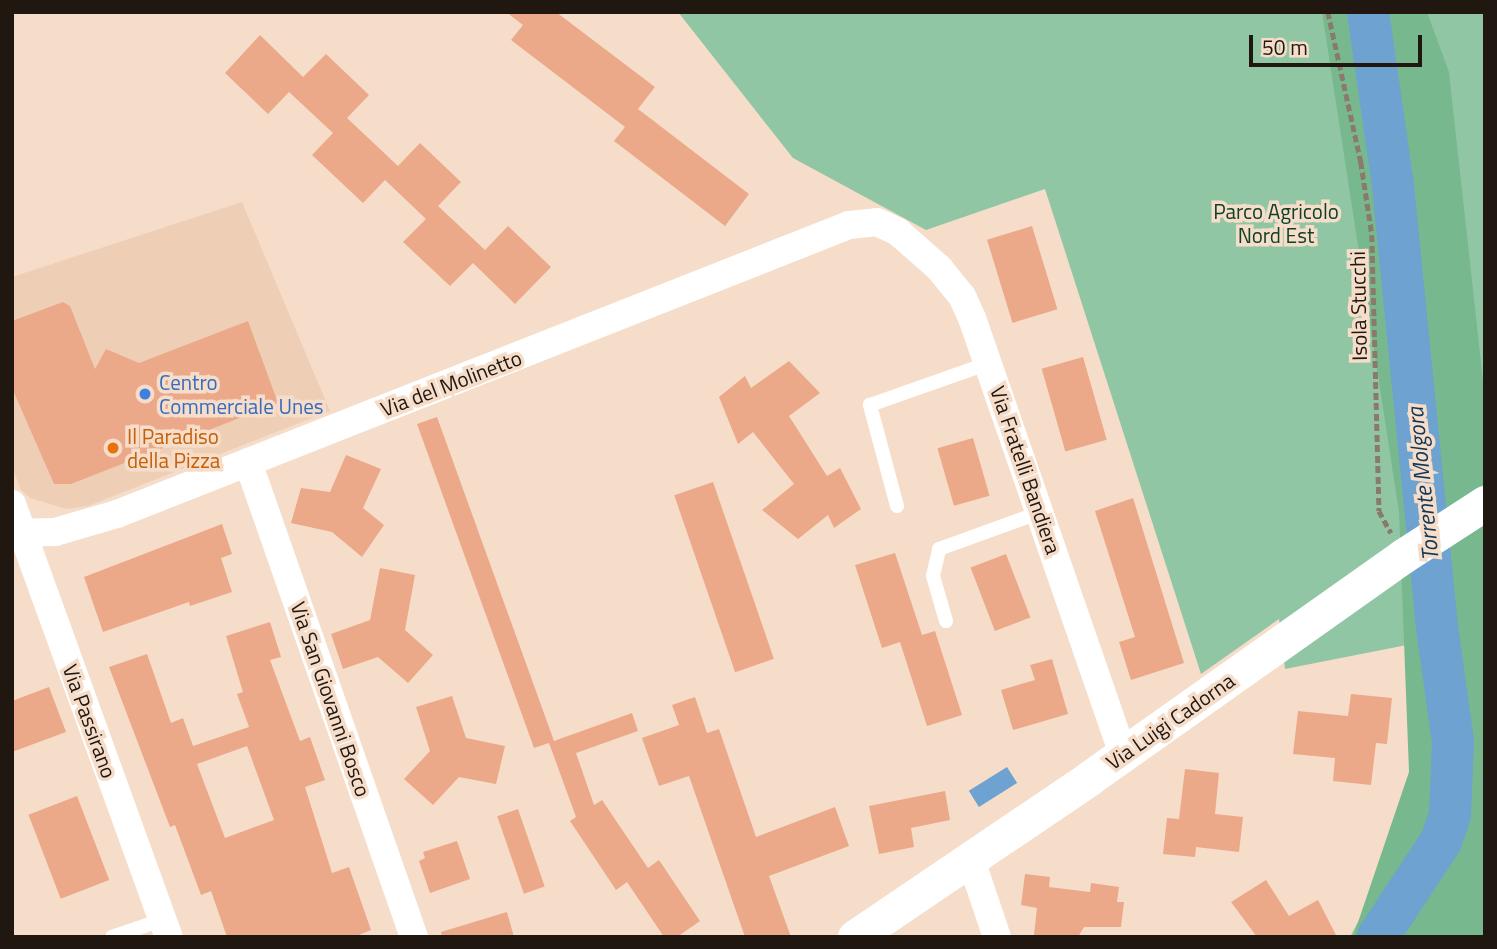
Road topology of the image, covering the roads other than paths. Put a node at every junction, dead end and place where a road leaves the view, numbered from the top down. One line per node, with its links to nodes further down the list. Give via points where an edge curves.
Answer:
1 (877, 222): 2 (street, Via Fratelli Bandiera, via 898,232 962,296); 3 (street, Via del Molinetto, via 849,225)
2 (989, 363): 5 (lane, via 870,405); 6 (street, Via Fratelli Bandiera)
3 (248, 462): 7 (street, Via del Molinetto, via 117,514 55,531); 13 (street, Via San Giovanni Bosco)
4 (1485, 503): 9 (street, Via Luigi Cadorna, via 1408,552)
5 (897, 506)
6 (1041, 512): 8 (lane, via 939,549 933,576); 9 (street, Via Fratelli Bandiera)
7 (15, 522): 11 (street, Via Passirano)
8 (946, 621)
9 (1123, 754): 10 (street, Via Luigi Cadorna)
10 (970, 857): 14 (street, Via Luigi Cadorna); 15 (street)
11 (165, 929): 12 (lane)
12 (112, 937)
13 (414, 937)
14 (855, 937)
15 (997, 937)

